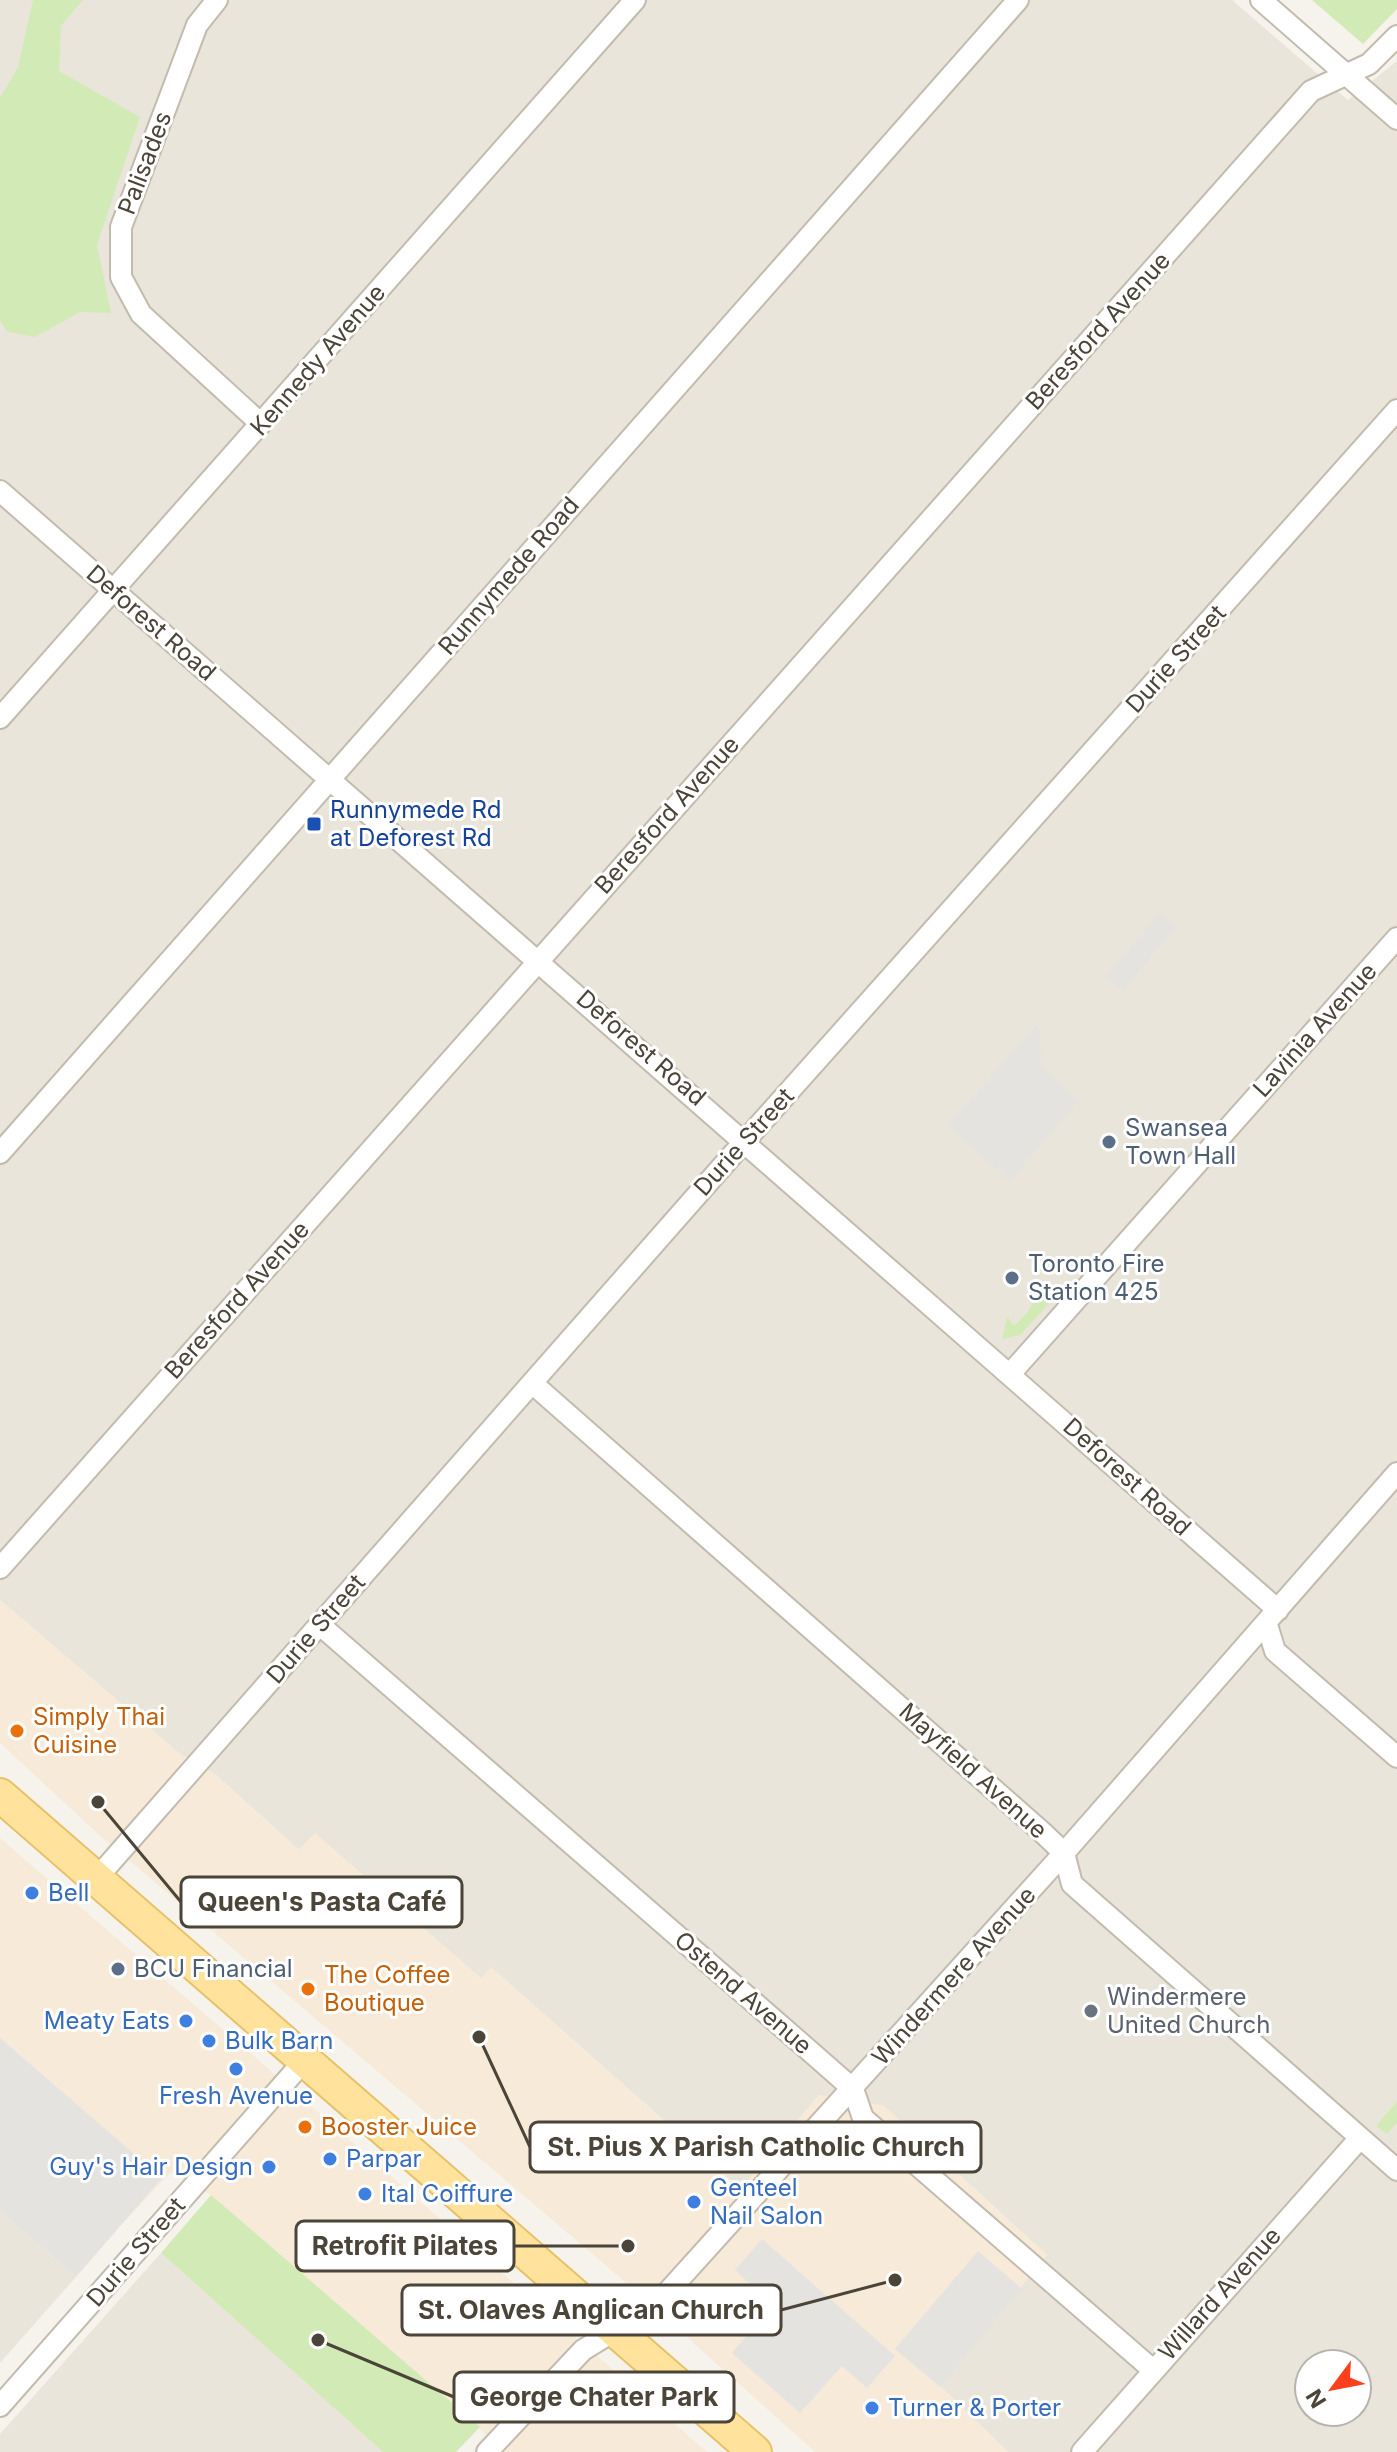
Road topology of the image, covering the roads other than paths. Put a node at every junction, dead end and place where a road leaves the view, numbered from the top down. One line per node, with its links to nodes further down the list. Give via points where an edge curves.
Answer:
1 (217, 0): 9 (street, Palisades, via 197,25 121,227 121,277 141,314)
2 (635, 0): 9 (street, Kennedy Avenue)
3 (1018, 0): 13 (street, Runnymede Road)
4 (1261, 0): 6 (street)
5 (1397, 36): 6 (street, Beresford Avenue, via 1369,64)
6 (1344, 74): 7 (street); 15 (street, Beresford Avenue, via 1311,91)
7 (1397, 119)
8 (1397, 410): 16 (street, Durie Street)
9 (261, 424): 11 (street, Kennedy Avenue)
10 (0, 491): 11 (street, Deforest Road)
11 (114, 591): 12 (street, Kennedy Avenue); 13 (street, Deforest Road)
12 (0, 718)
13 (329, 779): 15 (street, Deforest Road); 17 (street, Runnymede Road)
14 (1397, 938): 18 (street, Lavinia Avenue)
15 (538, 959): 16 (street, Deforest Road); 21 (street, Beresford Avenue)
16 (745, 1140): 18 (street, Deforest Road); 19 (street, Durie Street)
17 (0, 1153)
18 (1010, 1374): 22 (street, Deforest Road)
19 (532, 1383): 23 (street, Durie Street); 26 (street, Mayfield Avenue)
20 (1397, 1473): 22 (street, Windermere Avenue)
21 (0, 1568)
22 (1272, 1618): 24 (street, Deforest Road, via 1275,1651); 26 (street, Windermere Avenue)
23 (320, 1625): 27 (street, Durie Street); 29 (street, Ostend Avenue)
24 (1397, 1757)
25 (0, 1795): 27 (main road)
26 (1064, 1853): 29 (street, Windermere Avenue); 30 (street, Mayfield Avenue, via 1072,1884)
27 (96, 1879): 28 (main road)
28 (303, 2062): 32 (main road); 34 (street, Durie Street)
29 (853, 2089): 32 (street, Windermere Avenue, via 655,2306); 33 (street, Ostend Avenue, via 863,2118)
30 (1360, 2138): 31 (street, Mayfield Avenue); 33 (street, Willard Avenue)
31 (1397, 2170)
32 (617, 2330): 35 (street, Windermere Avenue, via 583,2350); 36 (main road)
33 (1153, 2370): 37 (street, Willard Avenue)
34 (0, 2406)
35 (487, 2452)
36 (755, 2452)
37 (1082, 2452)

